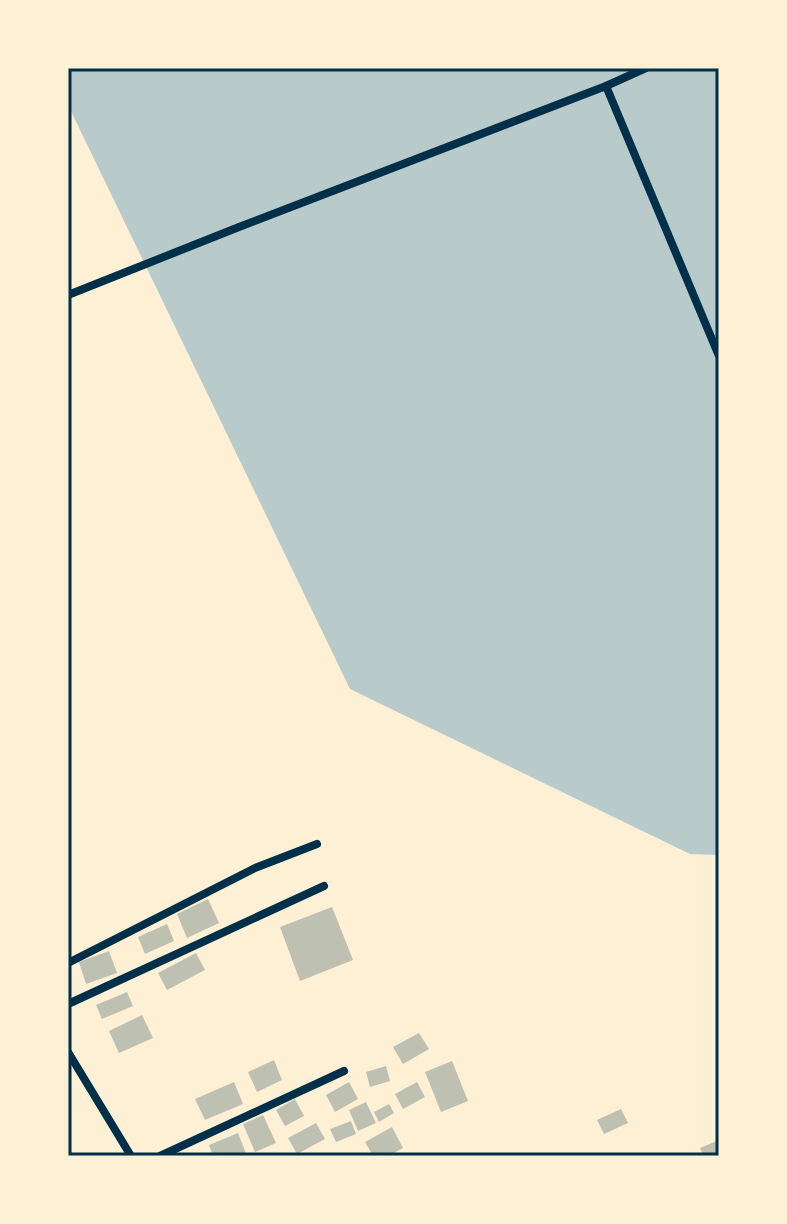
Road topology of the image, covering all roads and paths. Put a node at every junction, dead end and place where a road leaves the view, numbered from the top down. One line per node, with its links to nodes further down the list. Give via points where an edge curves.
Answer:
1 (646, 68): 2 (street)
2 (606, 86): 3 (street); 4 (street)
3 (68, 295)
4 (719, 356)
5 (317, 844): 7 (street, via 255,868)
6 (324, 886): 8 (street)
7 (68, 963)
8 (68, 1004)
9 (68, 1052): 11 (street)
10 (344, 1071): 12 (street)
11 (131, 1156)
12 (160, 1156)

